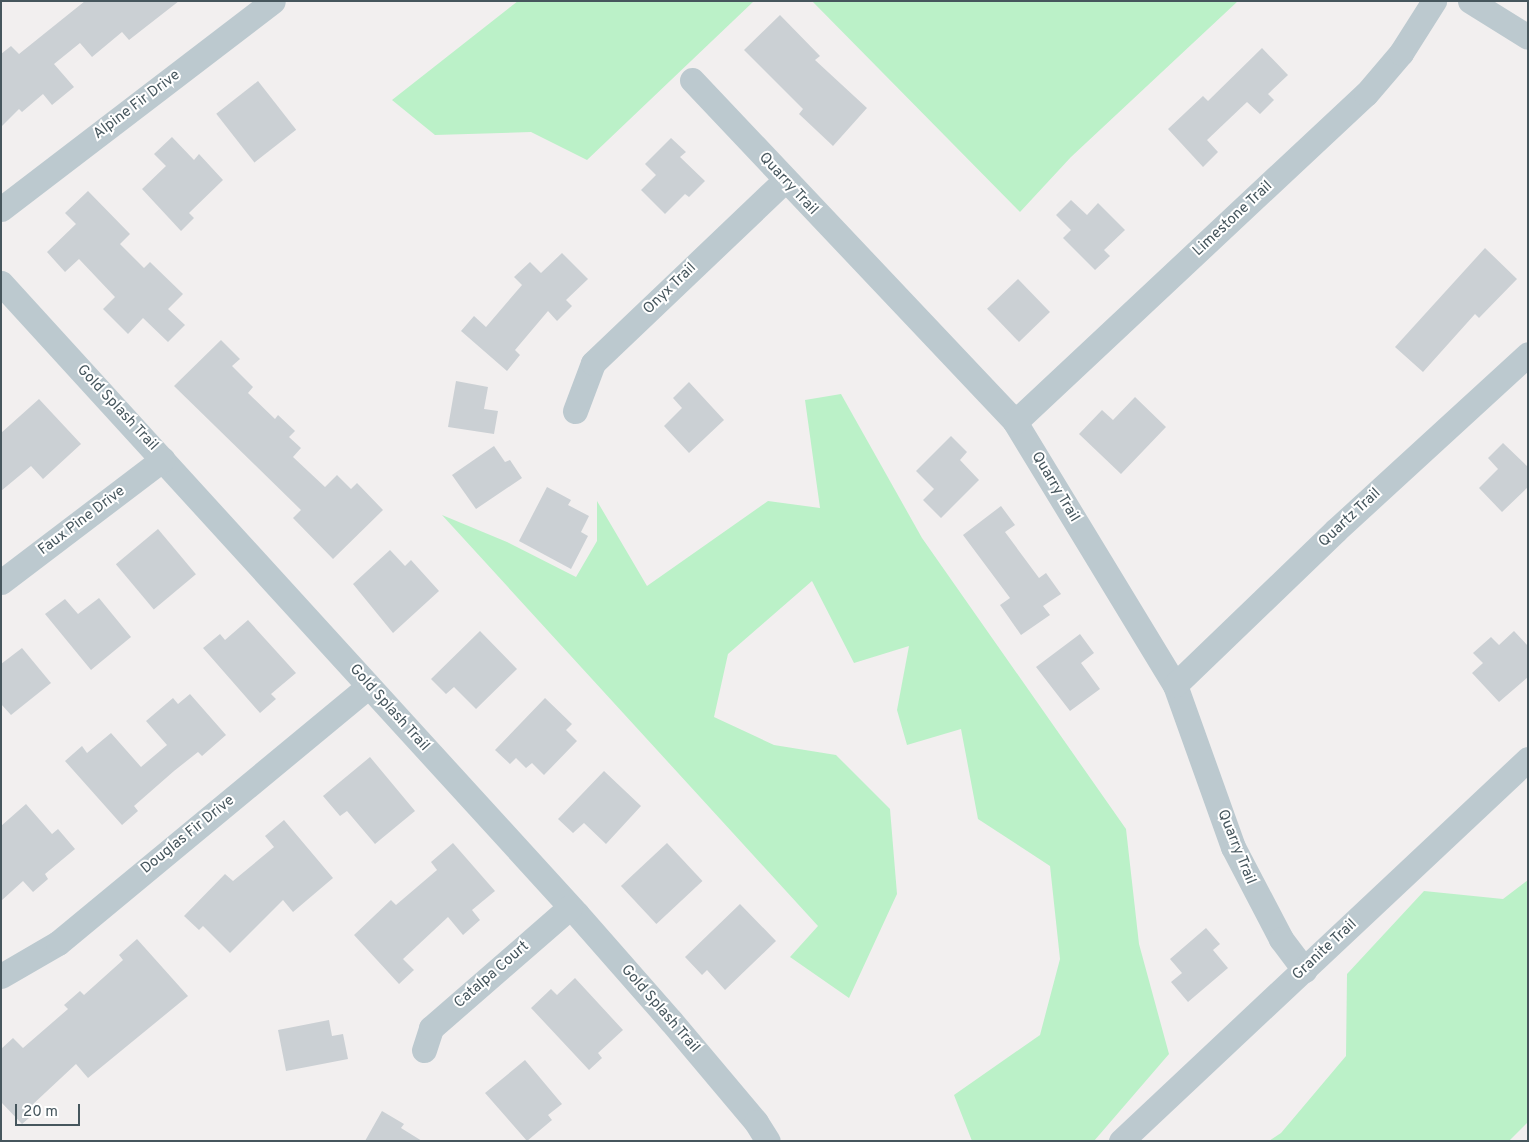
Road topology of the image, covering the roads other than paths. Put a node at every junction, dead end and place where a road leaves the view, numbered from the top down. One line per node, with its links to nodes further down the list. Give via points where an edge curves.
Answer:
1 (273, 1): 7 (street, Alpine Fir Drive)
2 (1434, 1): 11 (street, Limestone Trail, via 1401,53 1366,94)
3 (1470, 1): 4 (street)
4 (1528, 37)
5 (692, 80): 6 (street, Quarry Trail)
6 (785, 180): 10 (street, Onyx Trail, via 593,363); 11 (street, Quarry Trail)
7 (1, 209)
8 (1, 283): 12 (street, Gold Splash Trail)
9 (1528, 354): 14 (street, Quartz Trail, via 1336,530)
10 (575, 411)
11 (1015, 422): 14 (street, Quarry Trail)
12 (163, 459): 13 (street, Faux Pine Drive); 15 (street, Gold Splash Trail)
13 (1, 582)
14 (1175, 685): 18 (street, Quarry Trail, via 1233,848 1281,940)
15 (369, 686): 17 (street, Gold Splash Trail); 19 (street, Douglas Fir Drive, via 58,942)
16 (1528, 759): 18 (street, Granite Trail)
17 (570, 907): 20 (street, Catalpa Court, via 432,1028); 21 (street, Gold Splash Trail, via 671,1021 756,1122)
18 (1304, 970): 22 (street, Granite Trail)
19 (1, 976)
20 (424, 1050)
21 (768, 1141)
22 (1120, 1141)

